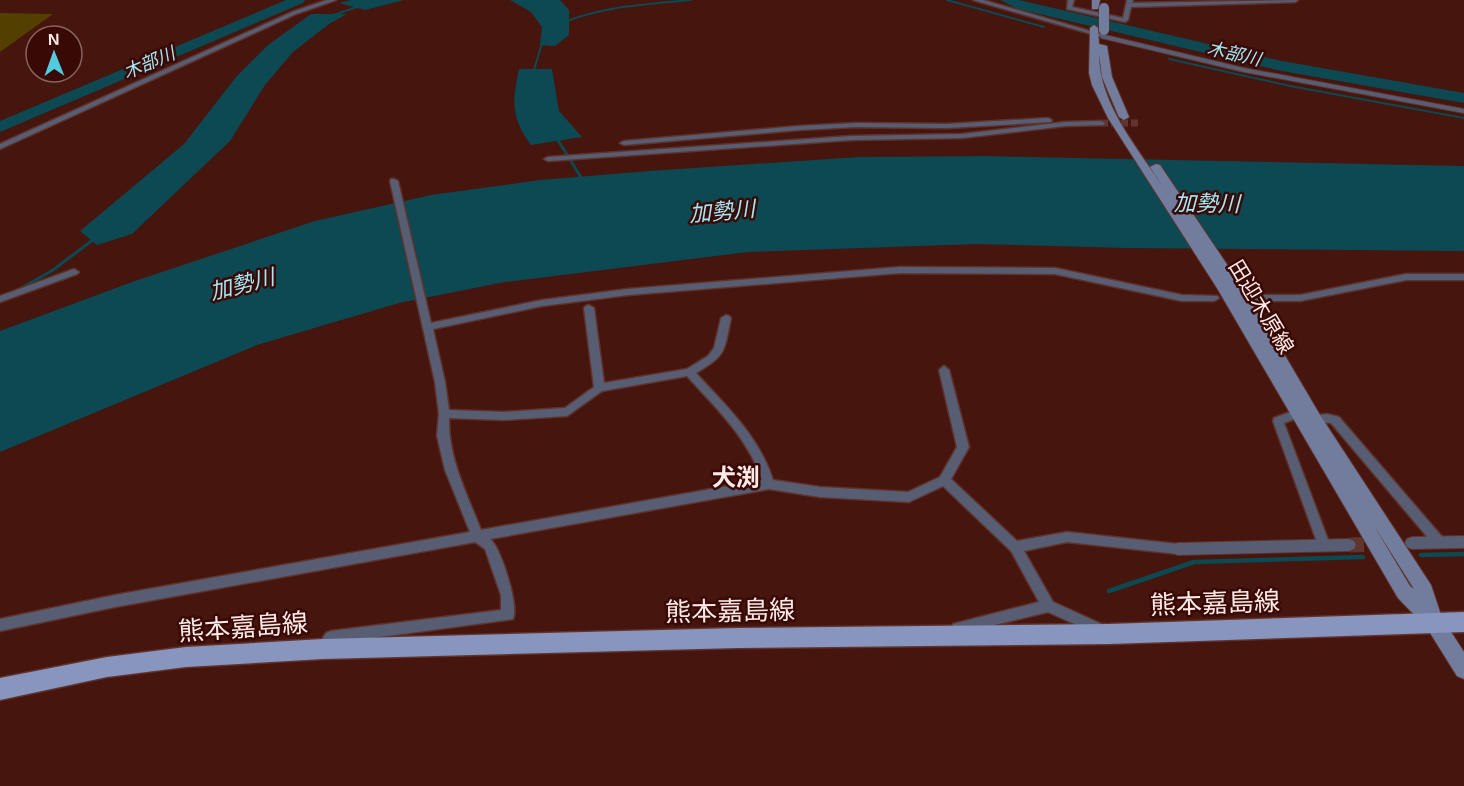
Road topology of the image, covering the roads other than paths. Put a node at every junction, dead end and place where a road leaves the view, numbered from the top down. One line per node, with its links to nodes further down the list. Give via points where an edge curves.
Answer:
1 (333, 0): 10 (street, via 294,13)
2 (976, 0): 7 (street)
3 (1071, 0): 5 (street, via 1069,9 1125,20)
4 (1295, 0): 5 (street)
5 (1130, 2)
6 (1100, 4): 7 (main road, 田迎木原線, bridge)
7 (1099, 32): 8 (street, via 1244,70); 15 (main road, 田迎木原線, via 1112,92 1141,154)
8 (1464, 111)
9 (624, 143): 11 (street, via 844,126 947,126 1084,118 1101,123 962,136 851,138)
10 (0, 147)
11 (548, 159)
12 (394, 181): 21 (street)
13 (74, 272): 18 (street)
14 (1464, 277): 17 (street, via 1406,277 1300,298)
15 (1223, 278): 26 (main road, 田迎木原線); 27 (main road, 田迎木原線)
16 (1214, 298): 21 (street, via 1182,298 1055,271 900,270 628,292 542,303)
17 (1257, 298)
18 (0, 299)
19 (589, 308): 24 (street)
20 (726, 318): 23 (street, via 719,349 712,359)
21 (427, 327): 25 (street)
22 (944, 370): 28 (street, via 963,447)
23 (689, 372): 24 (street); 29 (street, via 754,446 765,465)
24 (599, 388): 25 (street, via 567,412)
25 (444, 414): 30 (street, via 443,436 451,470)
26 (1296, 414): 35 (street, via 1278,421); 39 (main road, 田迎木原線, via 1404,592)
27 (1315, 419): 31 (street, via 1335,420); 39 (main road, 田迎木原線, via 1425,591)
28 (944, 480): 29 (street, via 909,497 820,492); 36 (street)
29 (769, 484): 30 (street)
30 (478, 537): 41 (street); 44 (street, via 490,546 507,595 508,615 331,637)
31 (1439, 542): 32 (street); 33 (street)
32 (1464, 542)
33 (1412, 543)
34 (1349, 545): 35 (street)
35 (1324, 546): 37 (street)
36 (1015, 547): 37 (street, via 1067,537); 38 (street)
37 (1178, 549)
38 (1048, 606): 42 (street); 43 (street)
39 (1434, 622): 40 (main road, 熊本嘉島線); 43 (main road, 熊本嘉島線); 45 (main road, 田迎木原線)
40 (1464, 622)
41 (0, 625)
42 (934, 634): 43 (main road, 熊本嘉島線); 44 (main road, 熊本嘉島線)
43 (1109, 634)
44 (323, 649): 46 (main road, 熊本嘉島線, via 118,665)
45 (1462, 665)
46 (0, 689)

